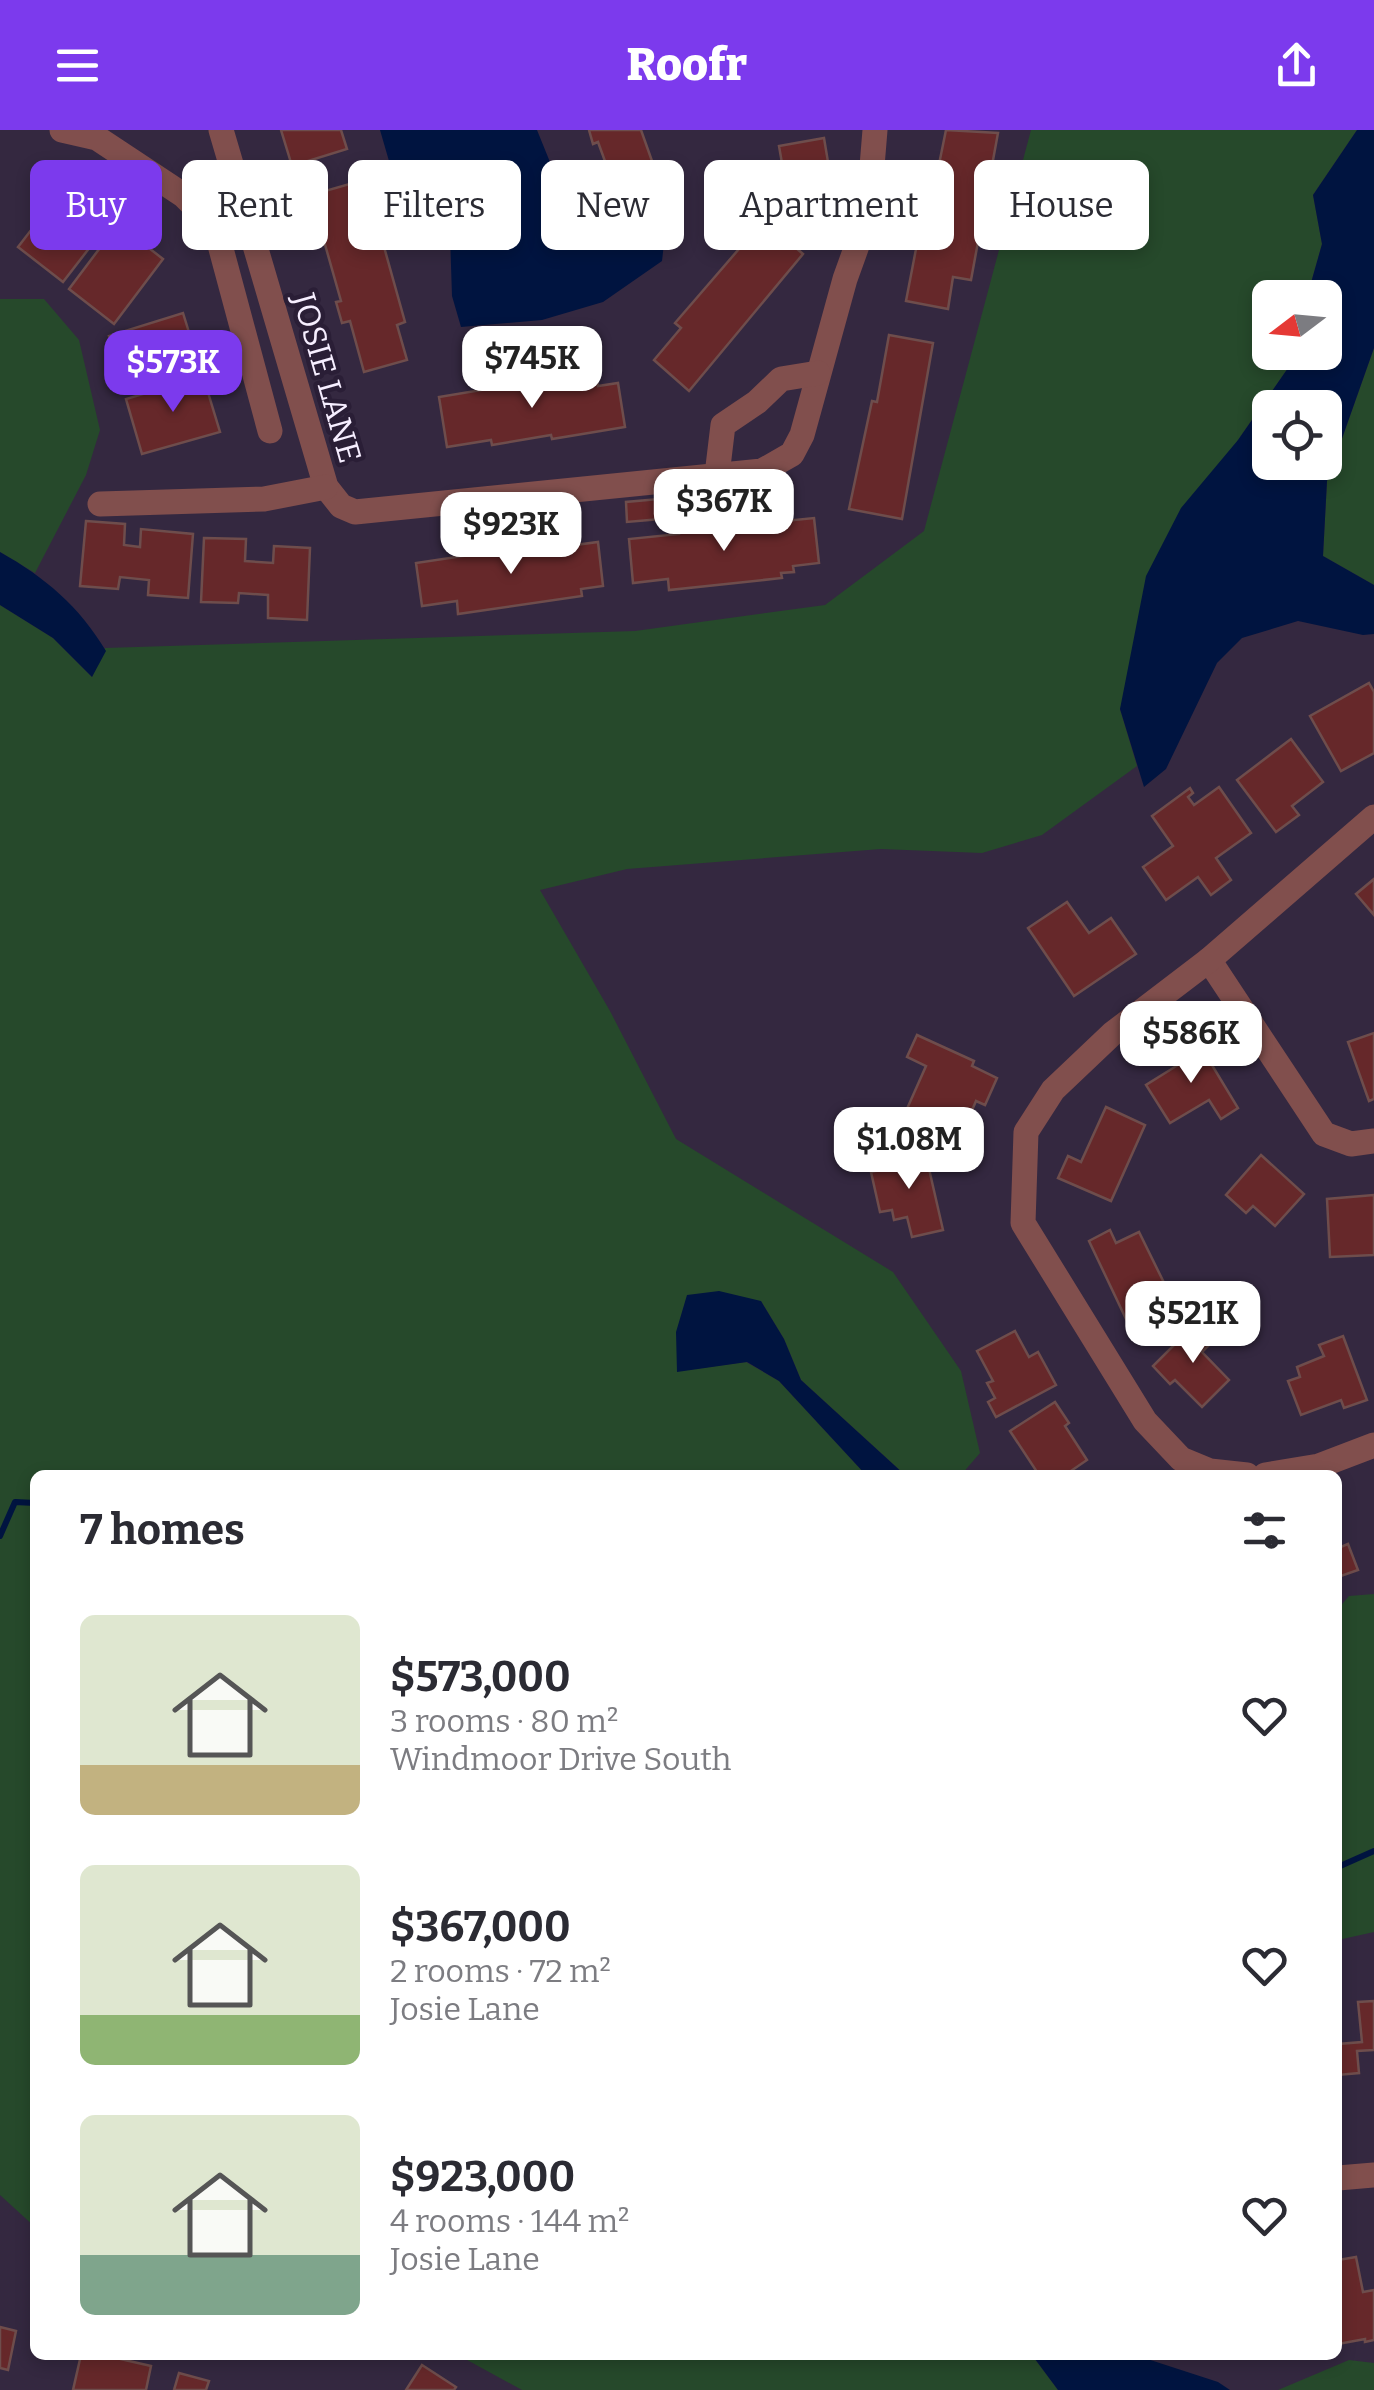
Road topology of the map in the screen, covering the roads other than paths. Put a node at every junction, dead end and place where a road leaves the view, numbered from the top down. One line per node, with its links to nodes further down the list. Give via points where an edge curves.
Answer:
1 (62, 130): 5 (street, via 97,138 208,220)
2 (221, 130): 7 (street, JOSIE LANE)
3 (875, 130): 4 (street, JOSIE LANE, via 868,215)
4 (818, 373): 6 (street, via 781,378 722,425); 6 (street, JOSIE LANE, via 792,454 762,471)
5 (270, 431)
6 (717, 475): 7 (street, JOSIE LANE, via 355,512)
7 (326, 487): 8 (street, via 264,500)
8 (100, 504)
9 (1374, 817): 10 (street)
10 (1208, 960): 11 (street, via 1324,1134 1351,1144); 13 (street, via 1053,1090 1026,1132 1024,1223 1145,1420 1181,1459)
11 (1374, 1140)
12 (1374, 1445): 14 (street)
13 (1208, 1470)
14 (1296, 1470)
15 (1374, 2175): 16 (street)
16 (1342, 2178)

